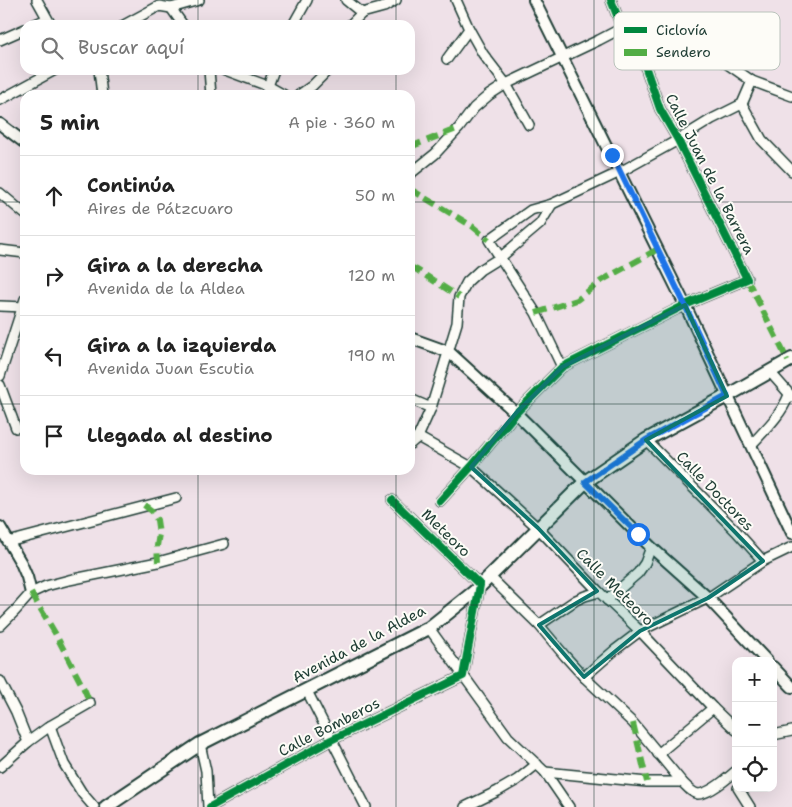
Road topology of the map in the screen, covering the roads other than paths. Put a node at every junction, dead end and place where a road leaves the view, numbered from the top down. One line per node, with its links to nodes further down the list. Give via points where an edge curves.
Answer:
1 (38, 0): 13 (street)
2 (199, 0): 10 (street)
3 (307, 0): 16 (street)
4 (346, 0): 12 (street)
5 (396, 0): 12 (street)
6 (456, 0): 18 (street)
7 (534, 0): 22 (street)
8 (611, 0): 11 (street, Calle Juan de la Barrera)
9 (159, 3): 10 (street); 14 (street)
10 (171, 8): 15 (street)
11 (616, 12)
12 (362, 13): 17 (street)
13 (48, 20)
14 (132, 20)
15 (179, 20)
16 (296, 20)
17 (355, 20)
18 (469, 29): 23 (street); 33 (street)
19 (20, 31): 21 (street)
20 (614, 32): 22 (street)
21 (0, 40)
22 (564, 57): 33 (street); 47 (street)
23 (447, 59)
24 (646, 70): 44 (street, Calle Juan de la Barrera, via 660,109)
25 (736, 70): 32 (street)
26 (46, 75): 39 (street)
27 (98, 75): 34 (street)
28 (210, 75): 35 (street)
29 (236, 75): 36 (street)
30 (272, 75): 36 (street)
31 (323, 75): 37 (street)
32 (752, 81): 38 (street); 40 (street)
33 (506, 84): 42 (street); 45 (street, via 474,108 435,154)
34 (101, 90)
35 (211, 90)
36 (267, 90)
37 (306, 90)
38 (792, 96)
39 (0, 100)
40 (742, 104): 44 (street); 46 (street, via 762,140)
41 (0, 124): 43 (street)
42 (529, 126)
43 (20, 139)
44 (678, 140): 47 (street); 55 (street, Calle Juan de la Barrera, via 747,279)
45 (415, 170)
46 (792, 171)
47 (620, 172): 49 (street); 55 (street)
48 (0, 193): 50 (street)
49 (552, 204): 53 (street, via 540,224); 53 (street, via 531,210 489,240)
50 (20, 210)
51 (0, 250): 52 (street)
52 (20, 252)
53 (501, 257): 59 (street, via 467,282 459,298 458,323); 61 (street, via 536,313)
54 (20, 304): 56 (street)
55 (685, 305): 61 (street); 66 (street)
56 (0, 306)
57 (20, 316): 63 (street)
58 (415, 340): 59 (street)
59 (449, 352): 68 (street); 69 (street)
60 (792, 359): 62 (main road, Avenida de la Aldea)
61 (562, 367): 69 (street)
62 (770, 372): 65 (street); 66 (main road, Avenida de la Aldea)
63 (0, 376)
64 (0, 385): 70 (street)
65 (791, 395): 74 (street, via 775,420)
66 (727, 396): 73 (main road, Avenida de la Aldea); 74 (street)
67 (415, 401): 68 (street)
68 (431, 408): 71 (street)
69 (516, 413): 75 (street); 76 (street)
70 (16, 428)
71 (418, 437): 72 (street); 75 (street, Calle Meteoro)
72 (415, 440)
73 (646, 440): 76 (main road, Avenida de la Aldea); 87 (street, Calle Doctores)
74 (751, 445): 82 (street)
75 (471, 467): 79 (street); 81 (street, Calle Meteoro)
76 (585, 482): 81 (main road, Avenida de la Aldea); 85 (street)
77 (176, 498): 83 (street)
78 (392, 500): 88 (street, Meteoro)
79 (440, 501)
80 (0, 528): 83 (street)
81 (538, 528): 88 (main road, Avenida de la Aldea); 89 (street, Calle Meteoro)
82 (792, 534)
83 (8, 542): 90 (street, via 21,563)
84 (224, 544): 90 (street, via 158,562 69,580)
85 (651, 547): 91 (street); 92 (street, via 638,573)
86 (792, 547): 87 (street)
87 (763, 561): 91 (street)
88 (485, 581): 93 (street, Meteoro); 95 (main road, Avenida de la Aldea); 99 (street)
89 (599, 592): 92 (street, Calle Meteoro); 93 (street, via 576,600)
90 (31, 593): 94 (street)
91 (708, 598): 96 (street); 97 (street)
92 (608, 600): 96 (street, Calle Meteoro)
93 (539, 625): 100 (street, Meteoro)
94 (0, 626)
95 (429, 628): 99 (street); 103 (main road, Avenida de la Aldea)
96 (640, 631): 100 (street); 105 (street, Calle Meteoro)
97 (763, 657)
98 (777, 671): 102 (street)
99 (463, 676): 110 (street, Calle Bomberos); 114 (street, via 508,737)
100 (584, 677): 113 (street, Meteoro, via 633,723)
101 (0, 680): 111 (street)
102 (792, 687)
103 (306, 691): 110 (street); 112 (main road, Avenida de la Aldea)
104 (90, 703): 106 (street)
105 (713, 708): 107 (street, Calle Meteoro); 113 (street)
106 (50, 726): 111 (street); 121 (street, via 64,764)
107 (732, 726)
108 (792, 731): 109 (street)
109 (777, 734)
110 (331, 740): 123 (street, Calle Bomberos); 124 (street)
111 (28, 742): 115 (street)
112 (200, 744): 122 (main road, Avenida de la Aldea); 123 (street)
113 (658, 754): 118 (street, Meteoro)
114 (537, 764): 116 (street); 125 (street, via 511,784)
115 (0, 767)
116 (545, 772): 118 (street, via 647,782); 120 (street)
117 (732, 775): 118 (street, Meteoro, via 697,794)
118 (682, 782)
119 (740, 792): 126 (street)
120 (566, 806)
121 (94, 807)
122 (106, 807)
123 (209, 807)
124 (366, 807)
125 (465, 807)
126 (750, 807)

